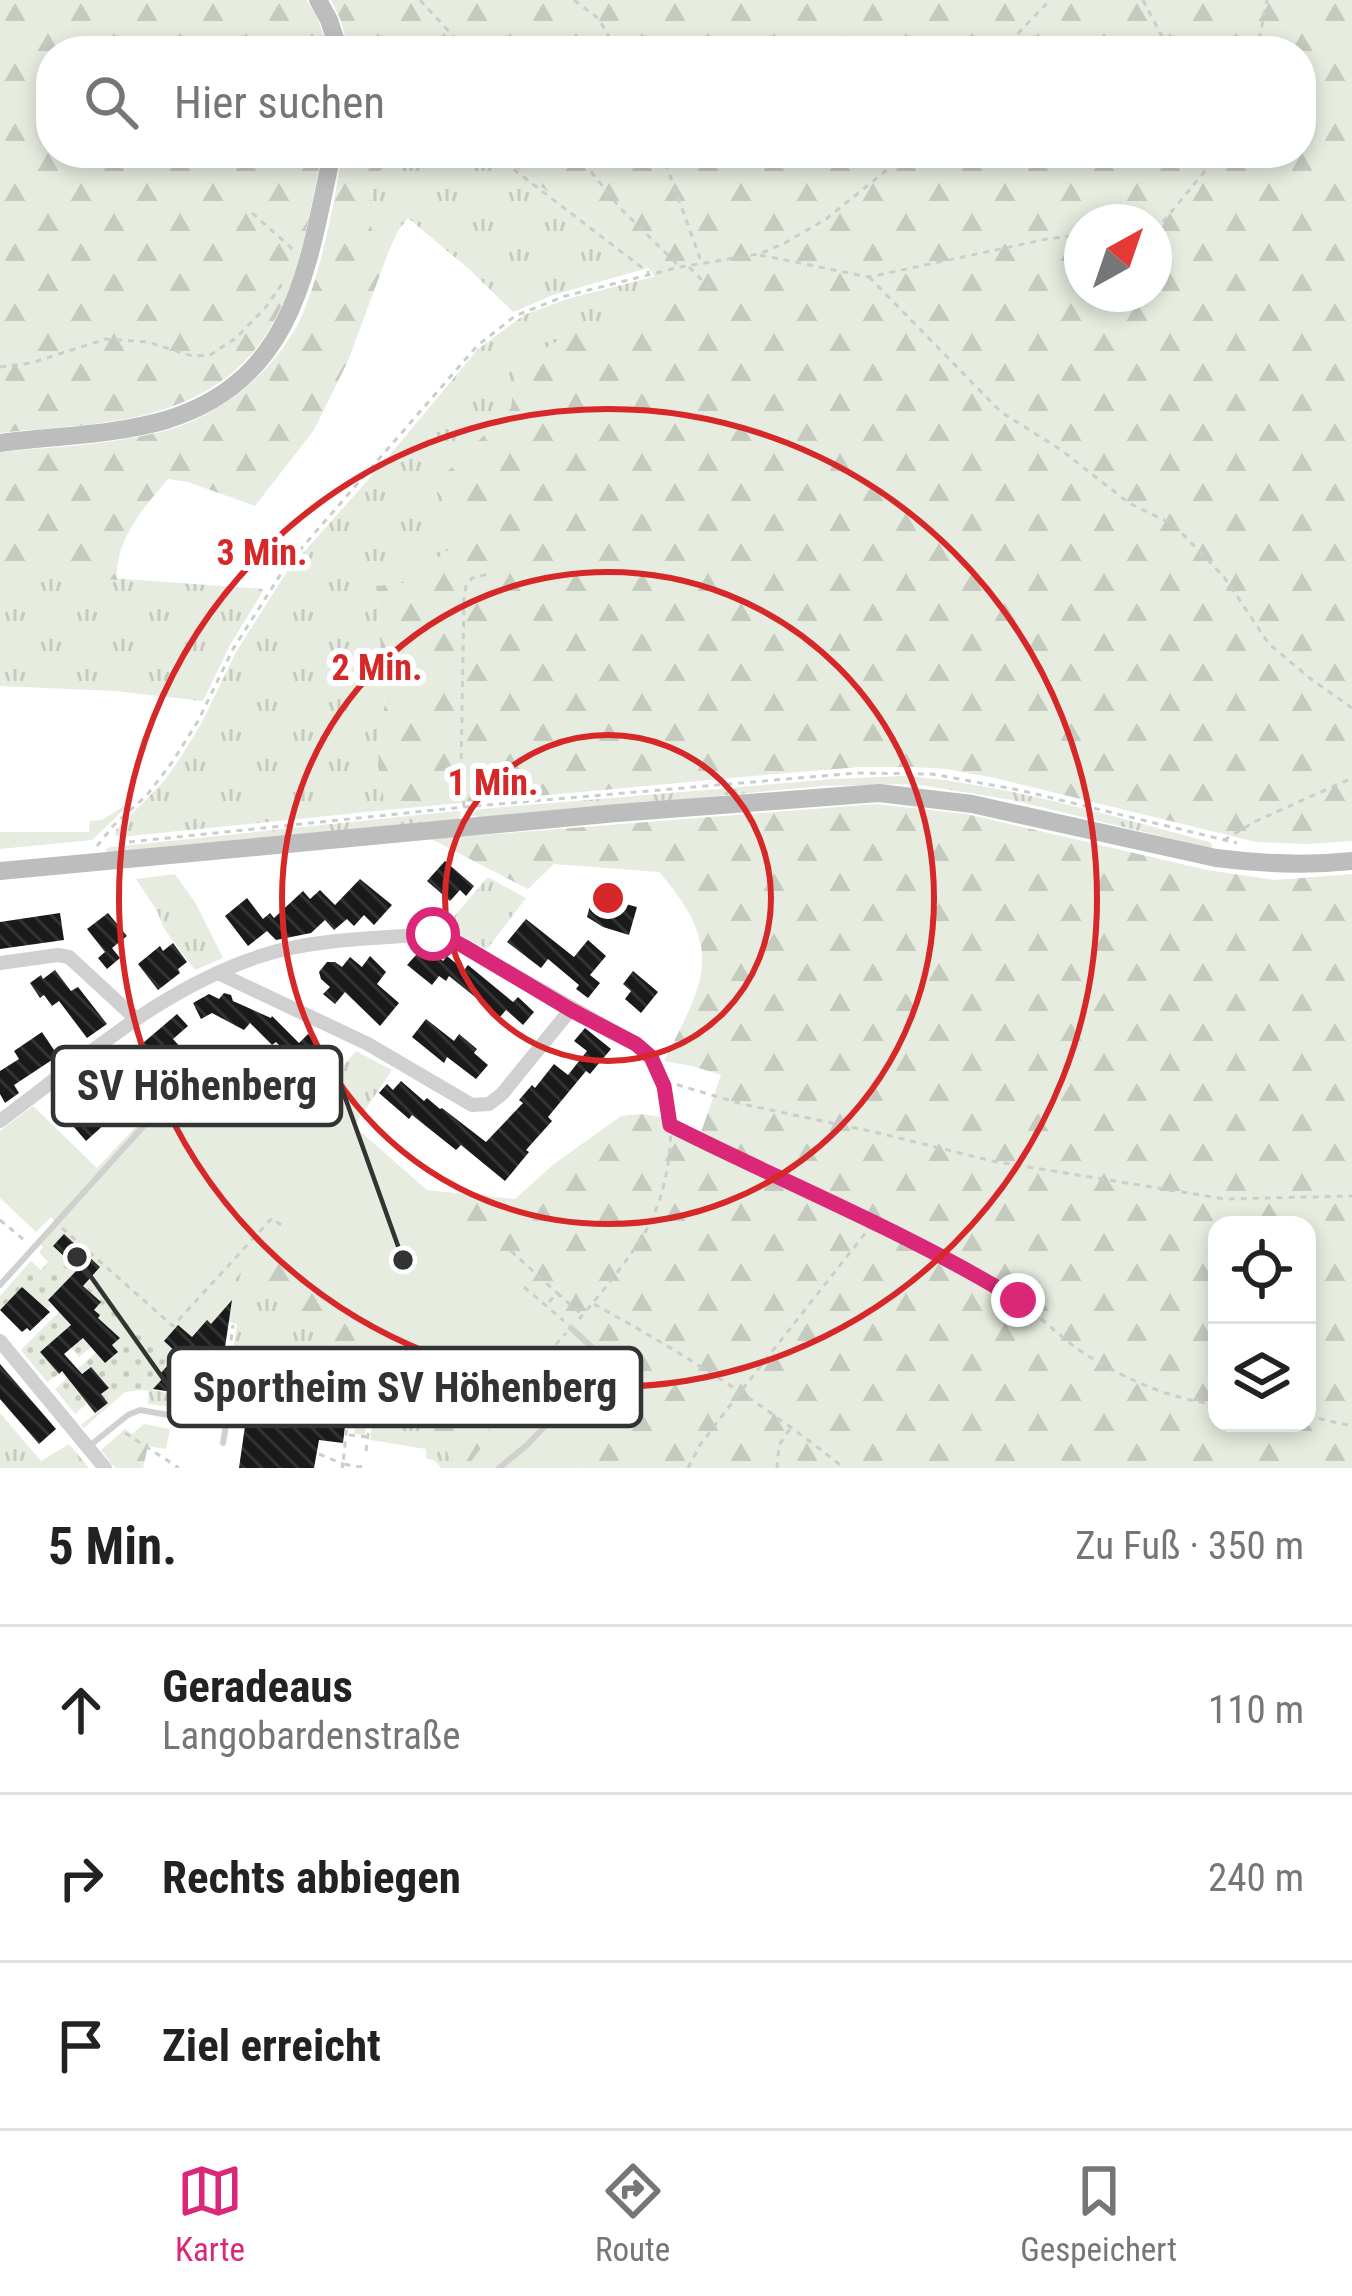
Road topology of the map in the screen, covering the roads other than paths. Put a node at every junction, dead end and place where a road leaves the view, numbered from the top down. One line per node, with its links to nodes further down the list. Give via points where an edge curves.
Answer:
1 (318, 0): 2 (main road)
2 (334, 36)
3 (329, 168): 4 (main road, via 284,326 222,393 142,426)
4 (0, 443)
5 (1352, 861): 6 (main road, via 1235,860 972,804 879,793)
6 (0, 871)
7 (0, 963): 10 (street, via 69,957)
8 (218, 973): 9 (street, via 272,952 433,934); 9 (street, via 368,1044 472,1105 502,1094); 10 (street)
9 (571, 1010): 11 (street)
10 (136, 1018): 13 (street)
11 (636, 1044)
12 (196, 1068): 14 (lane)
13 (0, 1121)
14 (0, 1285)
15 (572, 1328): 22 (lane, via 607,1361)
16 (0, 1341): 20 (street)
17 (228, 1393): 18 (lane)
18 (226, 1425): 19 (lane); 20 (lane, via 140,1409)
19 (224, 1443)
20 (88, 1447): 21 (street)
21 (105, 1468)
22 (499, 1468)

